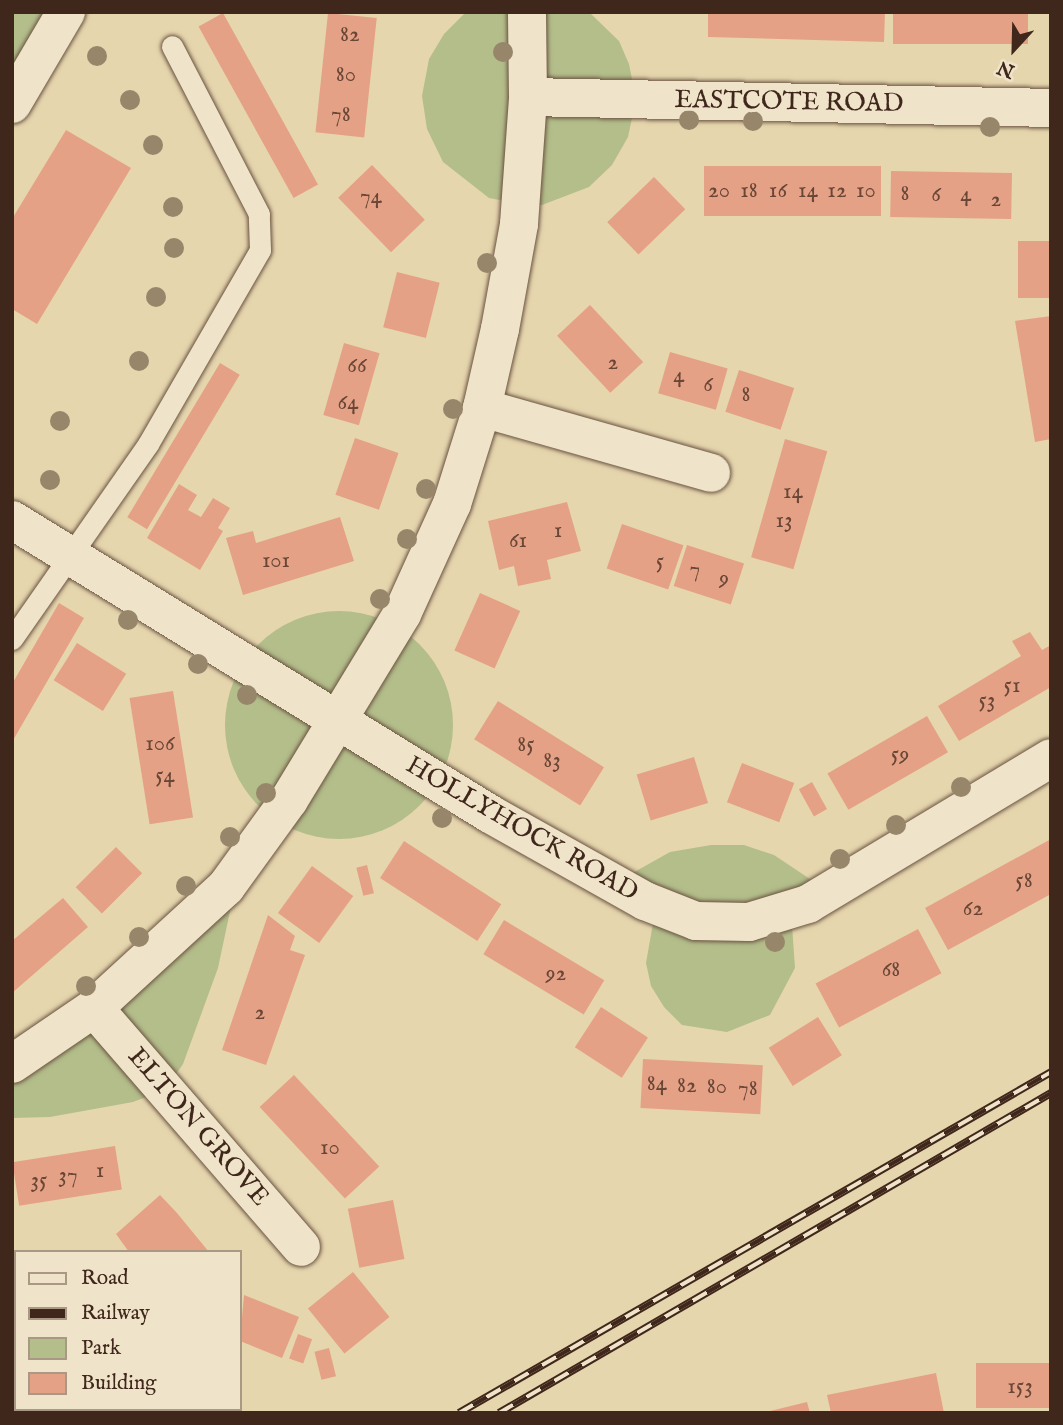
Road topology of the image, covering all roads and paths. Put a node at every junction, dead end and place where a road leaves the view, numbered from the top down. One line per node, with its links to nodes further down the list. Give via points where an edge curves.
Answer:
1 (66, 12): 5 (street)
2 (527, 12): 4 (street)
3 (172, 46): 10 (lane, via 259,214 260,250 148,444)
4 (528, 97): 6 (street, EASTCOTE ROAD); 7 (street, via 519,224)
5 (12, 104)
6 (1051, 108)
7 (482, 408): 8 (street); 12 (street, via 452,504 402,614)
8 (711, 473)
9 (12, 520): 10 (street, HOLLYHOCK ROAD)
10 (69, 554): 11 (lane); 12 (street, HOLLYHOCK ROAD)
11 (12, 639)
12 (340, 718): 13 (street, HOLLYHOCK ROAD, via 571,861 645,901 696,921 749,922 808,904); 14 (street, via 226,887)
13 (1051, 758)
14 (94, 1008): 15 (street); 16 (street, ELTON GROVE)
15 (12, 1064)
16 (301, 1247)

